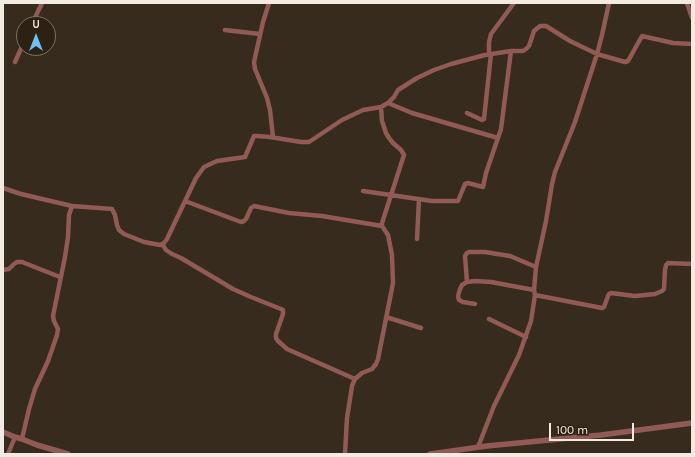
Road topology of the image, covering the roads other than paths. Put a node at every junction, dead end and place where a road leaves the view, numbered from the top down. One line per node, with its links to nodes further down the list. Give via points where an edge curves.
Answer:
1 (42, 3): 6 (street)
2 (270, 3): 9 (street)
3 (514, 3): 12 (street, via 491,34)
4 (609, 3): 13 (street)
5 (687, 3): 7 (street)
6 (36, 16)
7 (692, 18)
8 (225, 30): 9 (street)
9 (260, 34): 19 (street, via 254,62 267,98)
10 (692, 44): 13 (street, via 673,43 642,36 627,62)
11 (511, 51): 12 (street); 13 (street, via 526,49 536,28 546,26); 20 (street)
12 (490, 54): 16 (street, via 451,64 417,78 398,90); 18 (street, via 484,119)
13 (596, 54): 31 (street, via 576,122 555,172)
14 (18, 56): 15 (street)
15 (15, 62)
16 (388, 103): 17 (street); 20 (street, via 412,113)
17 (381, 107): 19 (street, via 349,116 309,142); 23 (street, via 386,133 404,155)
18 (466, 113)
19 (273, 137): 25 (street, via 254,136 245,157 217,160 204,167)
20 (498, 138): 24 (street, via 482,187 465,184 458,201)
21 (3, 188): 26 (street)
22 (363, 191): 23 (street)
23 (391, 195): 24 (street); 27 (street)
24 (419, 199): 28 (street)
25 (185, 201): 27 (street, via 241,222 254,206); 29 (street, via 167,239)
26 (72, 206): 29 (street, via 112,209 117,225 124,234 144,242); 33 (street)
27 (382, 226): 37 (street, via 388,235 392,255 393,283)
28 (417, 239)
29 (162, 244): 41 (street, via 172,254 233,289 281,308 283,314 276,334 278,341 287,349)
30 (692, 264): 35 (street, via 668,263 662,291 635,296 611,293 602,308)
31 (536, 267): 34 (street, via 510,256 469,252 465,256); 35 (street)
32 (3, 270): 33 (street, via 22,262)
33 (60, 277): 45 (street, via 53,316 58,330 57,335 35,389)
34 (467, 282): 35 (street, via 492,282); 36 (street, via 460,289 459,300)
35 (535, 293): 40 (street, via 532,321)
36 (475, 304)
37 (386, 317): 39 (street); 41 (street, via 376,364)
38 (489, 319): 40 (street)
39 (421, 328)
40 (526, 338): 46 (street)
41 (355, 379): 49 (street, via 347,418)
42 (692, 423): 46 (street)
43 (3, 432): 44 (street)
44 (15, 437): 45 (street); 47 (street)
45 (22, 438): 48 (street)
46 (478, 447): 50 (street)
47 (8, 454)
48 (68, 454)
49 (345, 454)
50 (430, 454)

